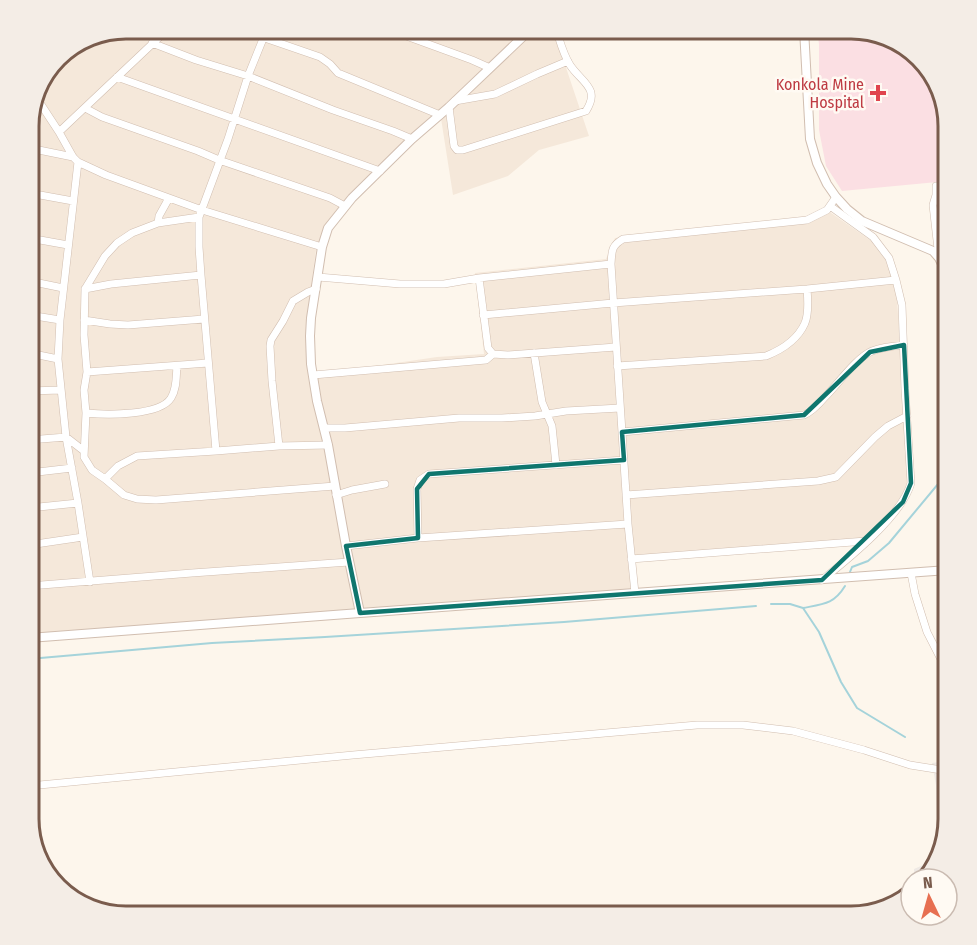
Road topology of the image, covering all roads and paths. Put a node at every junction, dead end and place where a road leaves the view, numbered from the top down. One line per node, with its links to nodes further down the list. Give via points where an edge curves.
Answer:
1 (156, 39): 8 (street)
2 (264, 39): 11 (street)
3 (267, 39): 16 (street, via 320,57 338,73)
4 (416, 39): 10 (street)
5 (517, 39): 10 (street)
6 (559, 39): 9 (street)
7 (805, 39): 26 (street, via 810,139 817,163)
8 (152, 43): 11 (street); 12 (street)
9 (568, 62): 13 (street, via 495,94); 13 (street, via 592,94 586,111 457,150)
10 (490, 68): 13 (street)
11 (248, 76): 17 (street); 19 (street)
12 (117, 77): 15 (street); 17 (street)
13 (452, 104): 16 (street)
14 (41, 107): 18 (street)
15 (85, 108): 18 (street); 22 (street)
16 (440, 115): 19 (street)
17 (234, 120): 22 (street); 23 (street)
18 (59, 132): 21 (street)
19 (412, 139): 23 (street)
20 (39, 151): 21 (street)
21 (76, 160): 27 (street); 28 (street)
22 (219, 160): 29 (street); 31 (street)
23 (380, 171): 29 (street)
24 (938, 186): 36 (street, via 933,205)
25 (39, 195): 28 (street)
26 (836, 197): 30 (street); 37 (street, via 862,221 933,251)
27 (169, 198): 31 (street); 32 (street)
28 (73, 201): 34 (street)
29 (345, 206): 35 (street, via 328,228)
30 (830, 206): 38 (street, via 807,220 623,239 612,250); 42 (street, via 873,237 889,258)
31 (201, 213): 32 (street); 35 (street); 39 (street)
32 (158, 223): 47 (street, via 117,243)
33 (39, 240): 34 (street)
34 (68, 245): 44 (street)
35 (322, 247): 40 (street)
36 (938, 249)
37 (938, 257)
38 (611, 264): 41 (street); 48 (street)
39 (201, 274): 47 (street); 51 (street)
40 (318, 277): 41 (street, via 400,284 444,284); 45 (street)
41 (479, 278): 49 (street)
42 (896, 280): 46 (street); 54 (street)
43 (39, 283): 44 (street)
44 (63, 288): 52 (street)
45 (316, 289): 64 (street, via 310,336); 76 (street, via 293,301 271,340)
46 (807, 289): 48 (street); 62 (street, via 805,323 781,350 766,356)
47 (86, 290): 53 (street)
48 (613, 303): 49 (street); 55 (street)
49 (483, 315): 57 (street, via 488,348)
50 (39, 317): 52 (street)
51 (204, 319): 53 (street, via 129,325); 60 (street)
52 (60, 320): 59 (street)
53 (84, 320): 63 (street)
54 (904, 345): 70 (street); 72 (street, via 870,352 804,415)
55 (616, 347): 56 (street); 62 (street)
56 (534, 353): 57 (street); 69 (street)
57 (493, 354): 64 (street, via 486,360)
58 (39, 355): 59 (street)
59 (58, 358): 65 (street)
60 (208, 363): 61 (street); 78 (street)
61 (177, 366): 63 (street); 68 (street, via 172,398 165,406 133,413)
62 (617, 366): 67 (street)
63 (87, 372): 68 (street)
64 (313, 375): 71 (street)
65 (61, 390): 66 (street); 73 (street)
66 (39, 391)
67 (620, 408): 69 (street); 72 (street)
68 (86, 413): 77 (street)
69 (547, 414): 71 (street); 81 (street)
70 (907, 416): 88 (street, via 875,437 836,477); 94 (street, via 911,483 903,502)
71 (324, 428): 75 (street)
72 (622, 432): 80 (street)
73 (66, 437): 74 (street); 77 (street); 79 (street)
74 (39, 439)
75 (328, 445): 76 (street); 86 (street)
76 (279, 446): 78 (street)
77 (84, 451): 79 (street); 84 (street, via 92,470)
78 (216, 451): 84 (street, via 137,456)
79 (69, 453): 82 (street)
80 (624, 460): 81 (street); 88 (street)
81 (556, 465): 93 (street, via 429,474 420,480 417,489)
82 (72, 468): 83 (street); 89 (street)
83 (39, 472)
84 (105, 479): 86 (street, via 124,495 156,500)
85 (385, 484): 87 (street)
86 (335, 486): 87 (street)
87 (336, 495): 96 (street)
88 (626, 495): 91 (street)
89 (78, 502): 90 (street); 92 (street)
90 (39, 507)
91 (628, 524): 93 (street); 97 (street)
92 (82, 537): 95 (street); 102 (street)
93 (418, 538): 96 (street)
94 (866, 541): 97 (street); 101 (street)
95 (39, 543)
96 (346, 546): 98 (street)
97 (631, 559): 104 (street)
98 (349, 562): 102 (street); 105 (street)
99 (938, 571): 100 (street)
100 (911, 573): 101 (street); 107 (street, via 927,632)
101 (822, 580): 104 (street)
102 (90, 582): 103 (street)
103 (39, 585)
104 (635, 593): 105 (street)
105 (360, 613): 106 (street)
106 (39, 637)
107 (938, 653)
108 (938, 769): 109 (street, via 909,765 793,731 697,725)
109 (39, 785)

